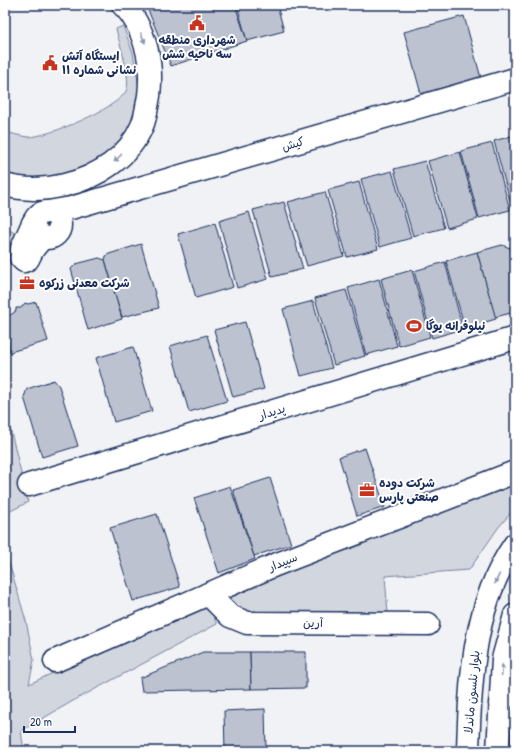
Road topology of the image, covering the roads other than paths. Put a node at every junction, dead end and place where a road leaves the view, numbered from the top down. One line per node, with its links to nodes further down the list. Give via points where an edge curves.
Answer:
1 (123, 5): 3 (main road, one-way to 3, via 145,42 150,61 151,79 143,125 132,142 107,168 77,182 36,190 17,189)
2 (515, 79): 4 (main road, کیش, via 78,206)
3 (5, 185)
4 (46, 225)
5 (515, 338): 7 (main road, پدیدار)
6 (515, 472): 9 (main road, سپیدار, via 282,562)
7 (29, 485)
8 (515, 544): 15 (main road, بلوار نلسون ماندلا, one-way to 15, via 492,589 473,653)
9 (208, 594): 11 (main road, آرین, via 230,616 247,623); 12 (main road, سپیدار)
10 (515, 615): 14 (main road, one-way to 10, via 503,659)
11 (428, 624)
12 (55, 661)
13 (515, 686): 14 (main road)
14 (500, 703): 16 (main road)
15 (468, 751)
16 (498, 751)

